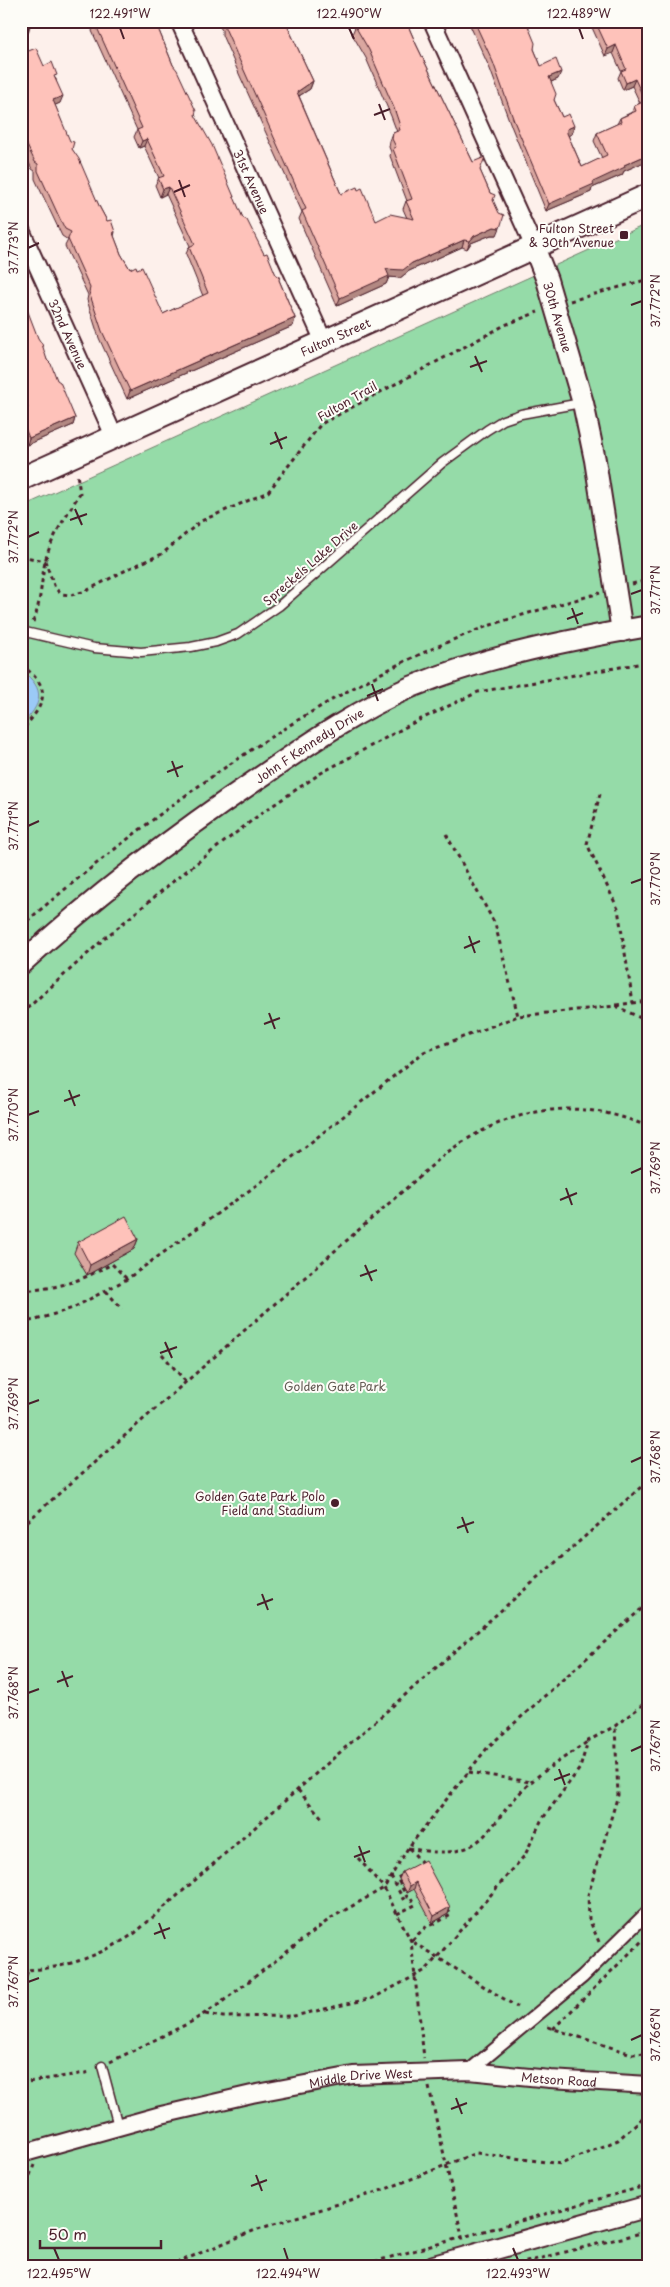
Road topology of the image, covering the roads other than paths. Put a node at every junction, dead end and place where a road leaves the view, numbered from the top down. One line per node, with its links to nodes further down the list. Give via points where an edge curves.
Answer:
1 (179, 21): 6 (street, 31st Avenue)
2 (432, 21): 5 (street, 30th Avenue)
3 (649, 195): 5 (main road, Fulton Street)
4 (21, 230): 8 (street, 32nd Avenue)
5 (534, 247): 6 (main road, Fulton Street); 7 (street, 30th Avenue, via 547,280)
6 (324, 342): 8 (main road, Fulton Street)
7 (583, 403): 11 (street, 30th Avenue); 12 (lane, Spreckels Lake Drive, via 521,414 486,430 442,463 279,606 238,634 191,647 141,652 94,648)
8 (114, 436): 9 (main road, Fulton Street)
9 (21, 479)
10 (649, 626): 11 (street, John F Kennedy Drive)
11 (622, 631): 13 (street, John F Kennedy Drive, via 540,647 470,666 411,688 368,710 276,766 170,840)
12 (25, 632)
13 (21, 964)
14 (649, 1911): 16 (street, via 605,1956)
15 (102, 2066): 18 (lane)
16 (469, 2071): 17 (street, Metson Road); 18 (street, Middle Drive West, via 353,2075 243,2096)
17 (649, 2085)
18 (118, 2126): 19 (street, Middle Drive West)
19 (21, 2154)
20 (649, 2206): 21 (street)
21 (434, 2266)

